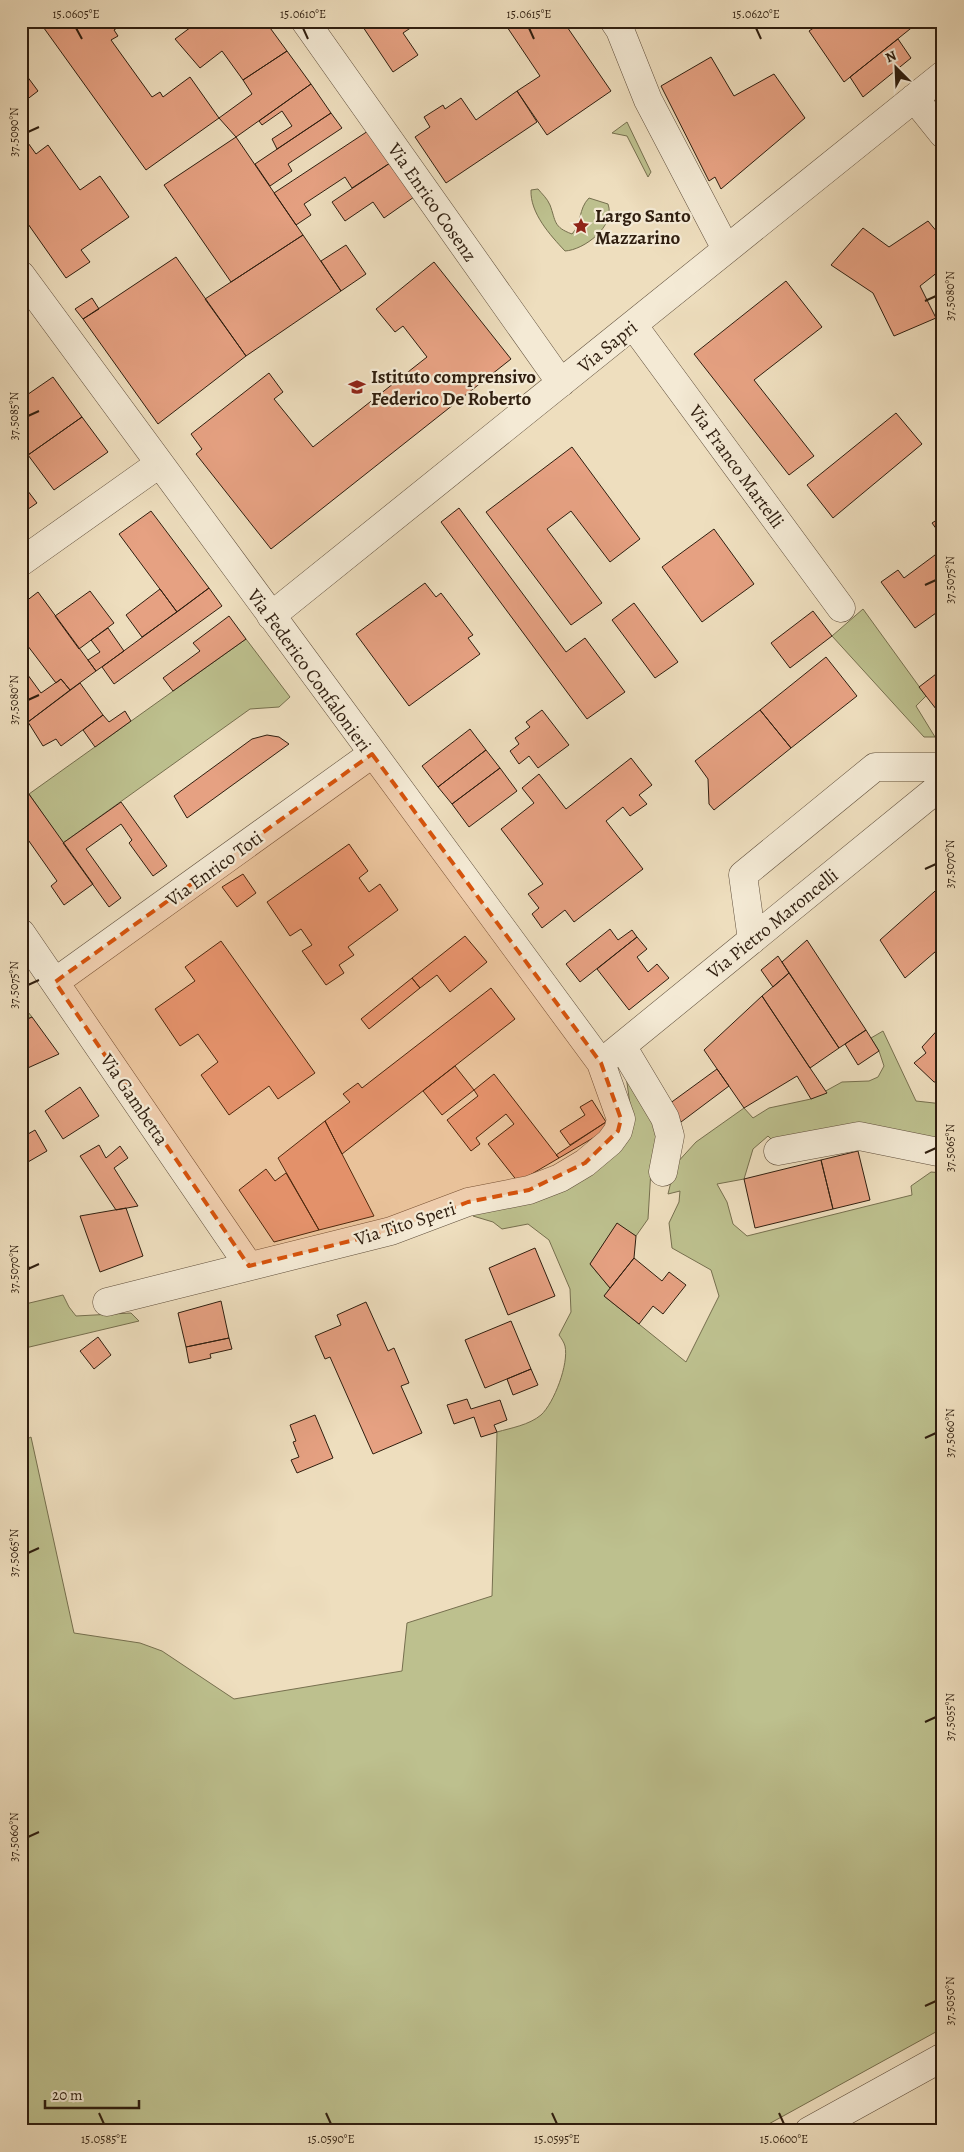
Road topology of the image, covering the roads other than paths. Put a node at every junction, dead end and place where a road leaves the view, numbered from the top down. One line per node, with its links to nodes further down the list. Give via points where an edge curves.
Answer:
1 (305, 21): 9 (street, Via Enrico Cosenz)
2 (614, 21): 6 (street, via 648,100)
3 (943, 75): 4 (street, Via Sapri)
4 (914, 98): 5 (street); 6 (street, Via Sapri)
5 (943, 134)
6 (726, 248): 8 (street, Via Sapri)
7 (21, 275): 10 (street, Via Federico Confalonieri)
8 (633, 325): 9 (street, Via Sapri); 12 (street, Via Franco Martelli)
9 (561, 383): 13 (street, Via Sapri)
10 (159, 464): 11 (street); 13 (street, Via Federico Confalonieri)
11 (21, 562)
12 (841, 608)
13 (271, 616): 14 (street, Via Federico Confalonieri)
14 (372, 754): 19 (street, Via Enrico Toti); 21 (street, Via Federico Confalonieri)
15 (943, 767): 18 (street, via 876,767 743,875)
16 (943, 784): 18 (street, Via Pietro Maroncelli)
17 (21, 933): 19 (street, Via Gambetta)
18 (752, 940): 20 (street, Via Pietro Maroncelli)
19 (55, 982): 25 (street, Via Gambetta)
20 (622, 1046): 21 (street, Via Pietro Maroncelli); 24 (street, via 665,1118 670,1136)
21 (601, 1063): 25 (street, Via Tito Speri, via 621,1119 618,1132 585,1163 560,1178 529,1190 468,1202 391,1231)
22 (778, 1151): 23 (street, via 859,1136)
23 (943, 1153)
24 (663, 1172)
25 (249, 1266): 26 (street, Via Tito Speri)
26 (107, 1302)
27 (943, 2057): 28 (street)
28 (810, 2131)

